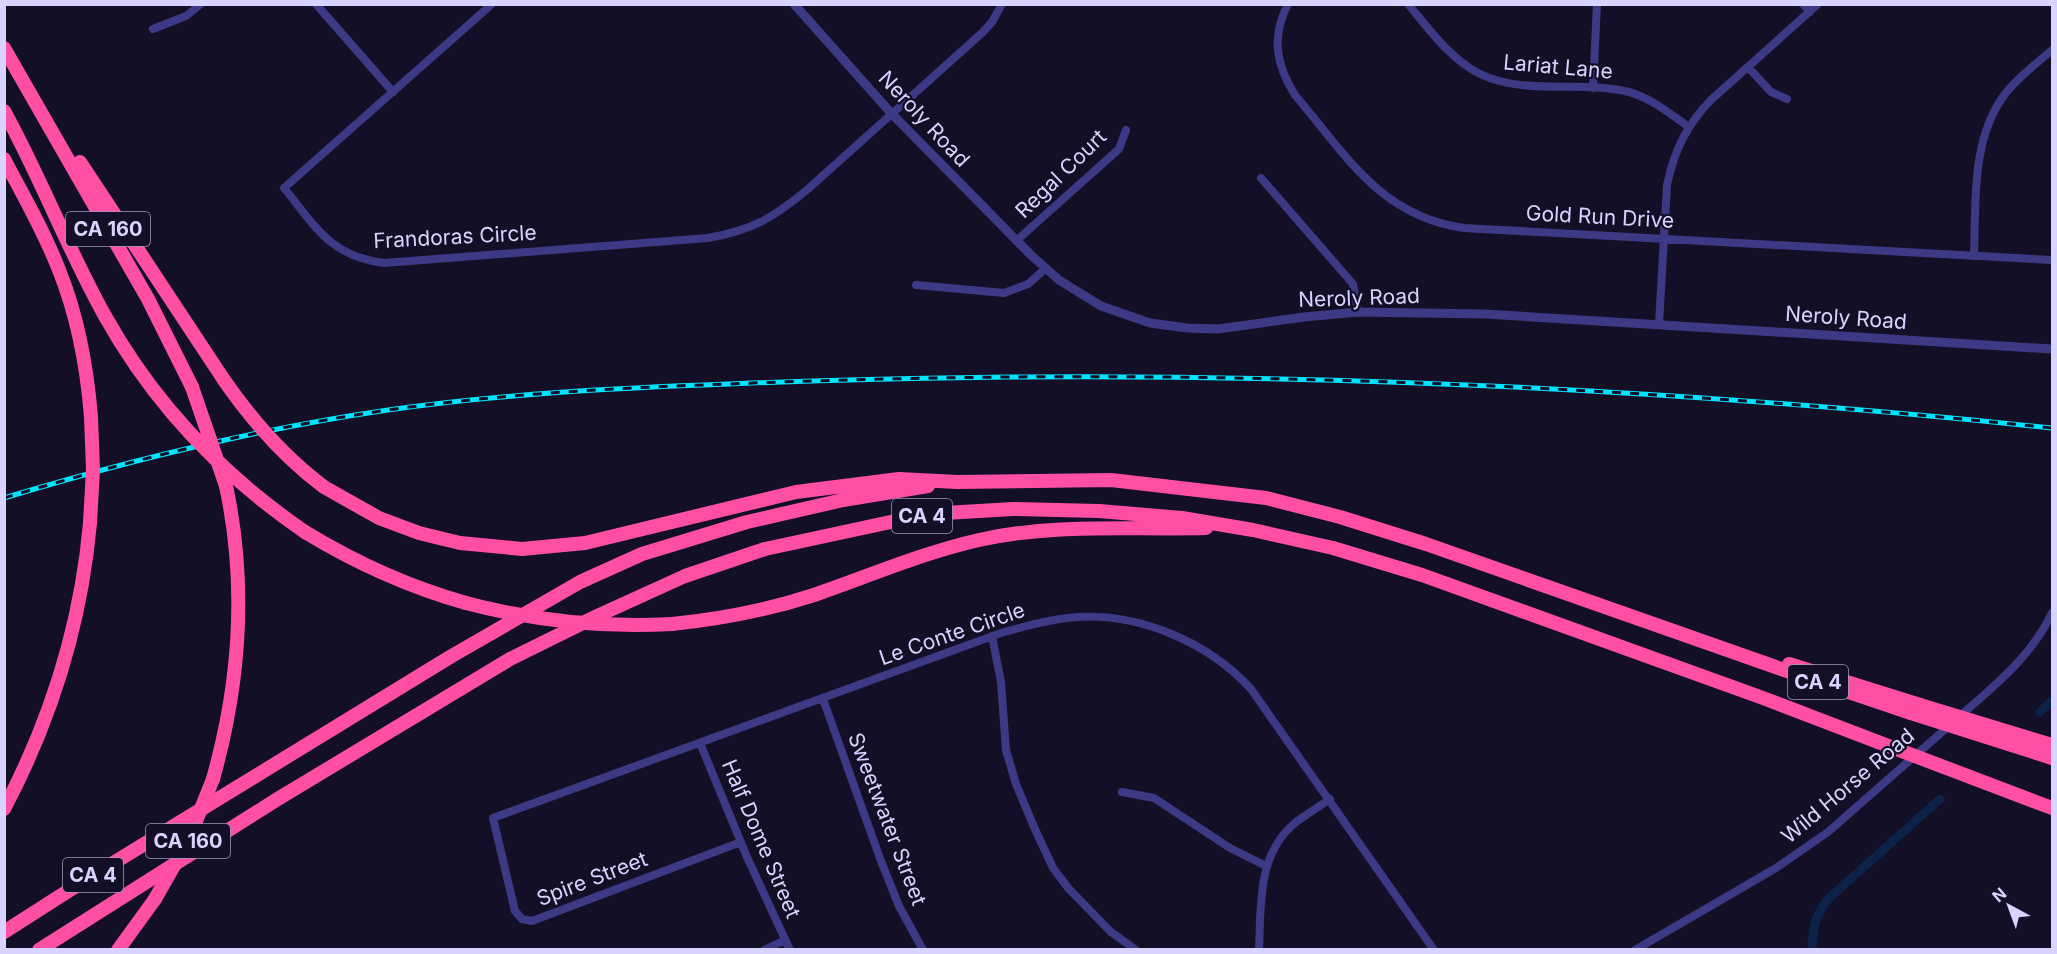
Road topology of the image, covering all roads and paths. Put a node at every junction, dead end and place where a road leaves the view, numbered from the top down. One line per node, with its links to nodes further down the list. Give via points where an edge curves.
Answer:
1 (201, 4): 12 (street, via 186,16)
2 (316, 4): 18 (street)
3 (492, 4): 18 (street, Frandoras Circle)
4 (794, 4): 21 (street, Neroly Road)
5 (1002, 4): 21 (street, via 983,32)
6 (1288, 4): 26 (street, Gold Run Drive, via 1278,34 1280,68 1287,82 1365,178 1394,203 1423,219 1464,228)
7 (1408, 4): 17 (street, Lariat Lane, via 1452,55 1478,73 1513,84)
8 (1597, 4): 17 (street)
9 (1803, 4): 11 (street)
10 (1818, 4): 11 (street)
11 (1810, 12): 15 (street)
12 (153, 29)
13 (4, 48): 16 (highway, CA 160)
14 (2052, 50): 28 (street, via 2006,93 1985,130 1980,149)
15 (1748, 67): 19 (street, via 1771,92); 22 (street)
16 (20, 74): 35 (highway, bridge, via 224,380 269,439 324,487 379,518 419,533 471,545 522,549 585,543 762,499 830,487 899,479); 54 (highway, CA 160, bridge, via 153,307 192,387 226,486 237,559 238,632 230,706 213,779 188,841 155,899)
17 (1593, 87): 22 (street, Lariat Lane, via 1620,90 1646,99)
18 (393, 92): 21 (street, Frandoras Circle, via 284,188 339,249 366,261 384,263 708,238 750,228 784,209)
19 (1787, 99)
20 (4, 111): 36 (highway, bridge, via 118,339 182,425 219,465 305,532 382,574 424,590 517,616 568,623 672,624 773,607 932,553 1006,535 1080,527)
21 (891, 113): 27 (street, Neroly Road)
22 (1688, 126): 26 (street, via 1667,185)
23 (1126, 130): 27 (street, Regal Court, via 1119,149)
24 (4, 159): 46 (highway, CA 160, bridge, via 50,247 68,294 86,367 93,470 80,602 67,655 41,731)
25 (1261, 178): 32 (street, via 1353,284)
26 (1665, 239): 28 (street, Gold Run Drive); 33 (street)
27 (1016, 241): 30 (street, Neroly Road)
28 (1974, 256): 29 (street, Gold Run Drive)
29 (2052, 260)
30 (1045, 268): 31 (street, via 1028,284 1004,293); 32 (street, Neroly Road, via 1101,306 1172,326 1218,329)
31 (916, 285)
32 (1358, 312): 33 (street, Neroly Road, via 1485,314)
33 (1659, 324): 34 (street, Neroly Road)
34 (2052, 350)
35 (957, 482): 40 (highway, CA 4, via 1111,480 1266,498 1426,544 1797,675); 51 (highway, CA 4, via 843,500 747,522 642,554 580,582 450,657)
36 (1236, 527): 47 (highway, CA 4, bridge, via 1333,548 1422,575); 53 (highway, CA 4, via 1099,511 928,514 765,549 685,576 510,659 276,800)
37 (2052, 613): 61 (street, Wild Horse Road, via 2042,634 2013,670 1828,832 1776,868)
38 (992, 636): 39 (street, Le Conte Circle); 45 (street, Le Conte Circle, via 1041,622 1079,617 1109,618 1173,634 1241,677); 58 (street, via 1001,682 1006,750 1034,827 1053,868 1069,889 1111,932)
39 (823, 699): 41 (street, Le Conte Circle); 57 (street, Sweetwater Street, via 892,888)
40 (1915, 709): 42 (highway, bridge); 43 (highway, CA 4, bridge)
41 (700, 743): 48 (street, Le Conte Circle); 49 (street, Half Dome Street)
42 (2052, 745)
43 (2052, 758)
44 (1122, 792): 50 (street, via 1154,798 1230,848)
45 (1330, 799): 50 (street, via 1284,833); 60 (street, Le Conte Circle)
46 (4, 808)
47 (2052, 808)
48 (494, 818): 49 (street, Spire Street, via 514,911 522,919 532,921)
49 (741, 842): 52 (street, Half Dome Street)
50 (1266, 866): 59 (street)
51 (4, 932)
52 (785, 940): 55 (street); 56 (street, Half Dome Street)
53 (39, 950)
54 (118, 950)
55 (764, 950)
56 (790, 950)
57 (922, 950)
58 (1136, 950)
59 (1259, 950)
60 (1434, 950)
61 (1635, 950)

